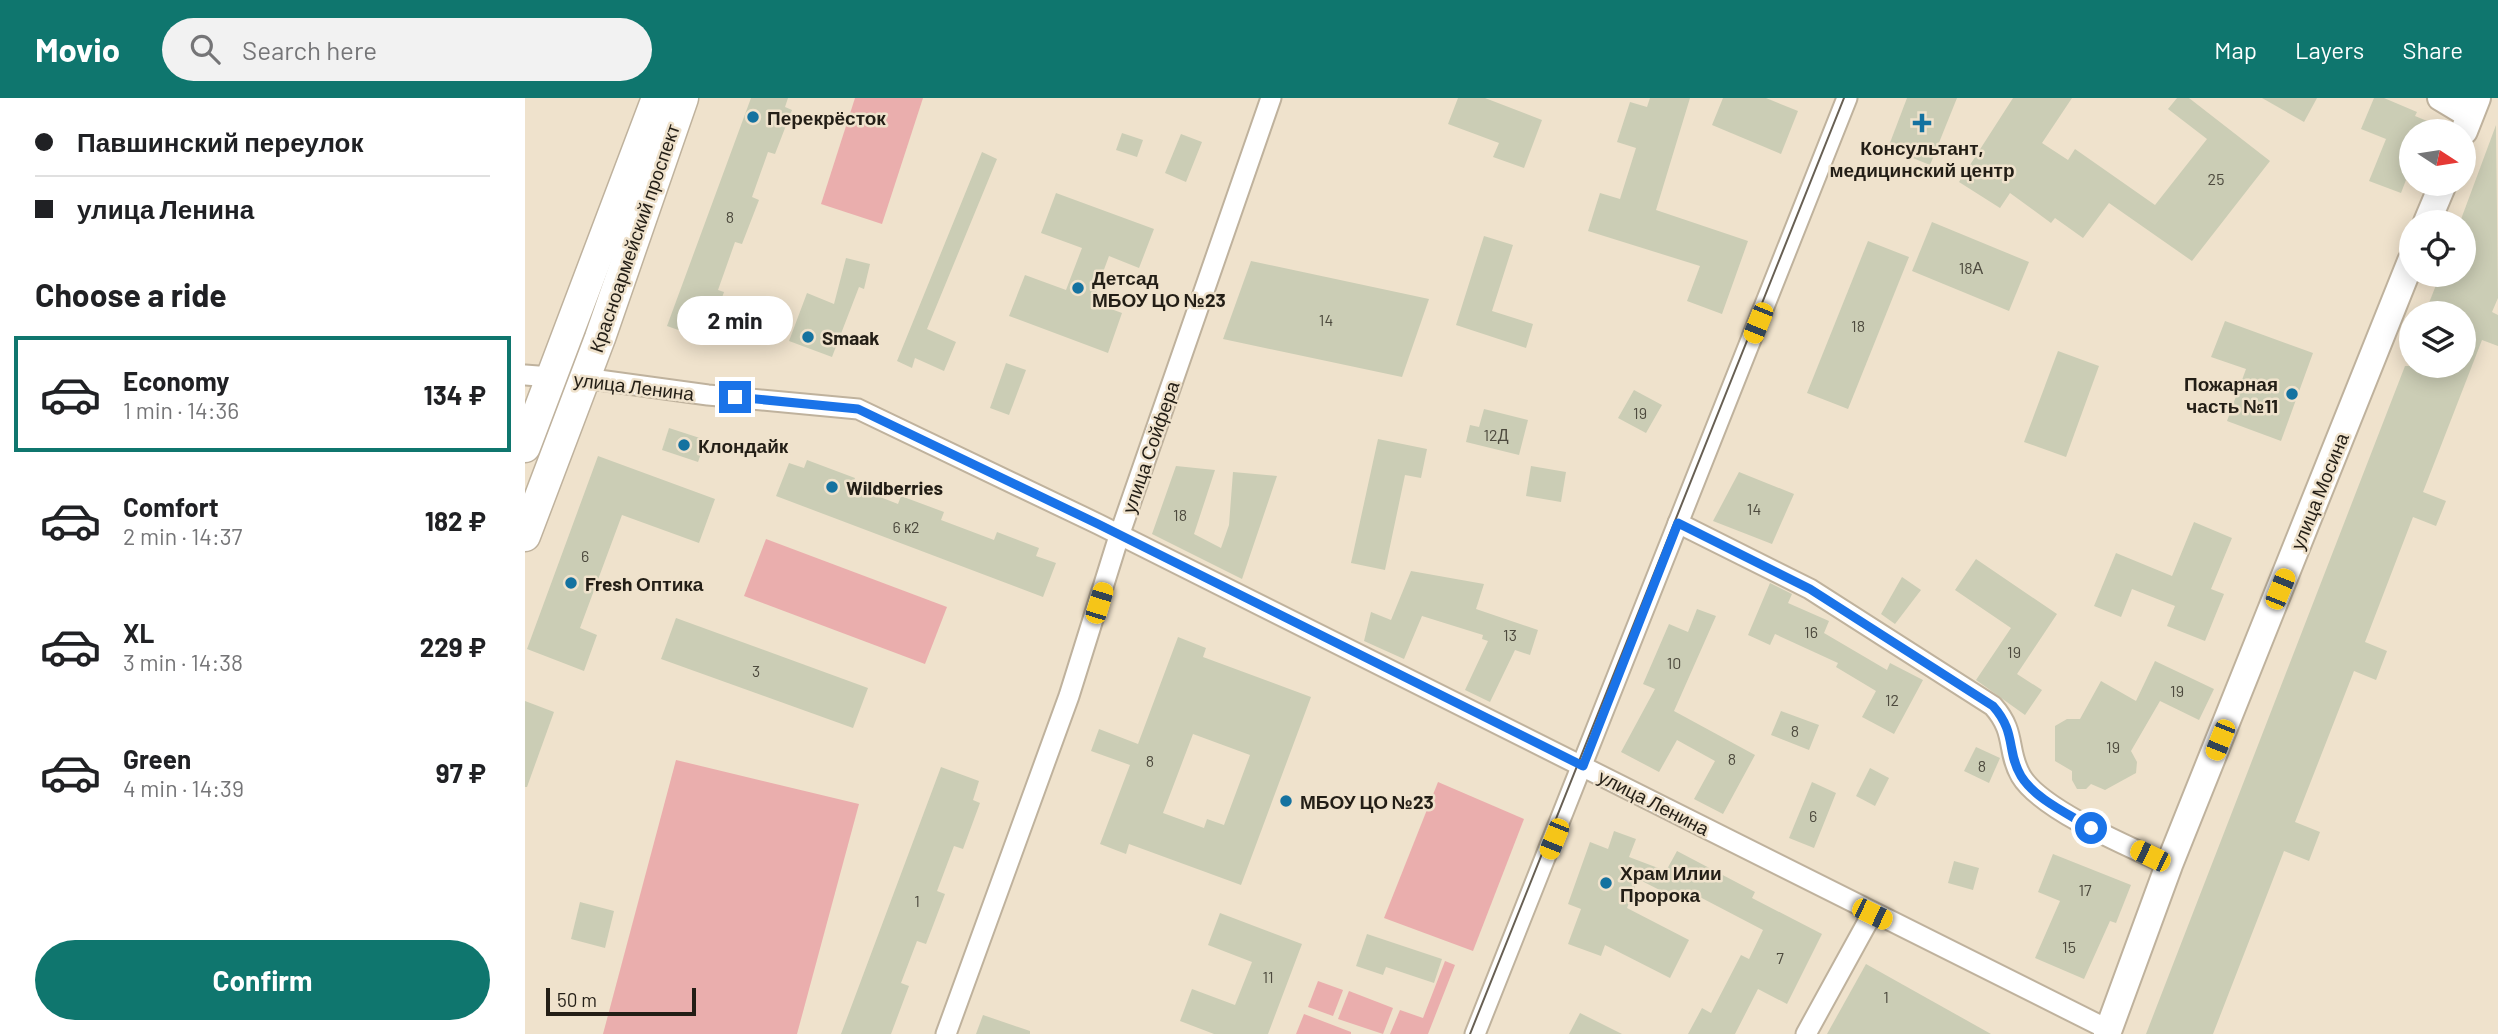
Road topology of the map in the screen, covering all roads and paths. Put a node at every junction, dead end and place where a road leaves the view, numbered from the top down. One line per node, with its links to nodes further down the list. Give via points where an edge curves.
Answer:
1 (657, 98): 8 (main road, Красноармейский проспект)
2 (684, 98): 9 (main road, Красноармейский проспект)
3 (1271, 98): 13 (street, улица Сойфера)
4 (1847, 98): 11 (street)
5 (2439, 98): 6 (street)
6 (2470, 115)
7 (2401, 287): 15 (main road, улица Мосина)
8 (538, 376): 9 (main road, улица Ленина); 10 (main road, Красноармейский проспект)
9 (584, 378): 12 (main road, Красноармейский проспект); 13 (street, улица Ленина, via 858,409)
10 (525, 447)
11 (1678, 523): 14 (street); 15 (street, via 1810,589 1993,706 2007,722 2021,776 2037,793 2091,828)
12 (525, 536)
13 (1119, 536): 14 (street, улица Ленина); 18 (street, улица Сойфера, via 1069,696)
14 (1583, 766): 16 (street, улица Ленина); 19 (street)
15 (2169, 866): 17 (main road, улица Мосина)
16 (1872, 914): 17 (street, улица Ленина); 20 (street)
17 (2108, 1032)
18 (946, 1034)
19 (1475, 1034)
20 (1806, 1034)

